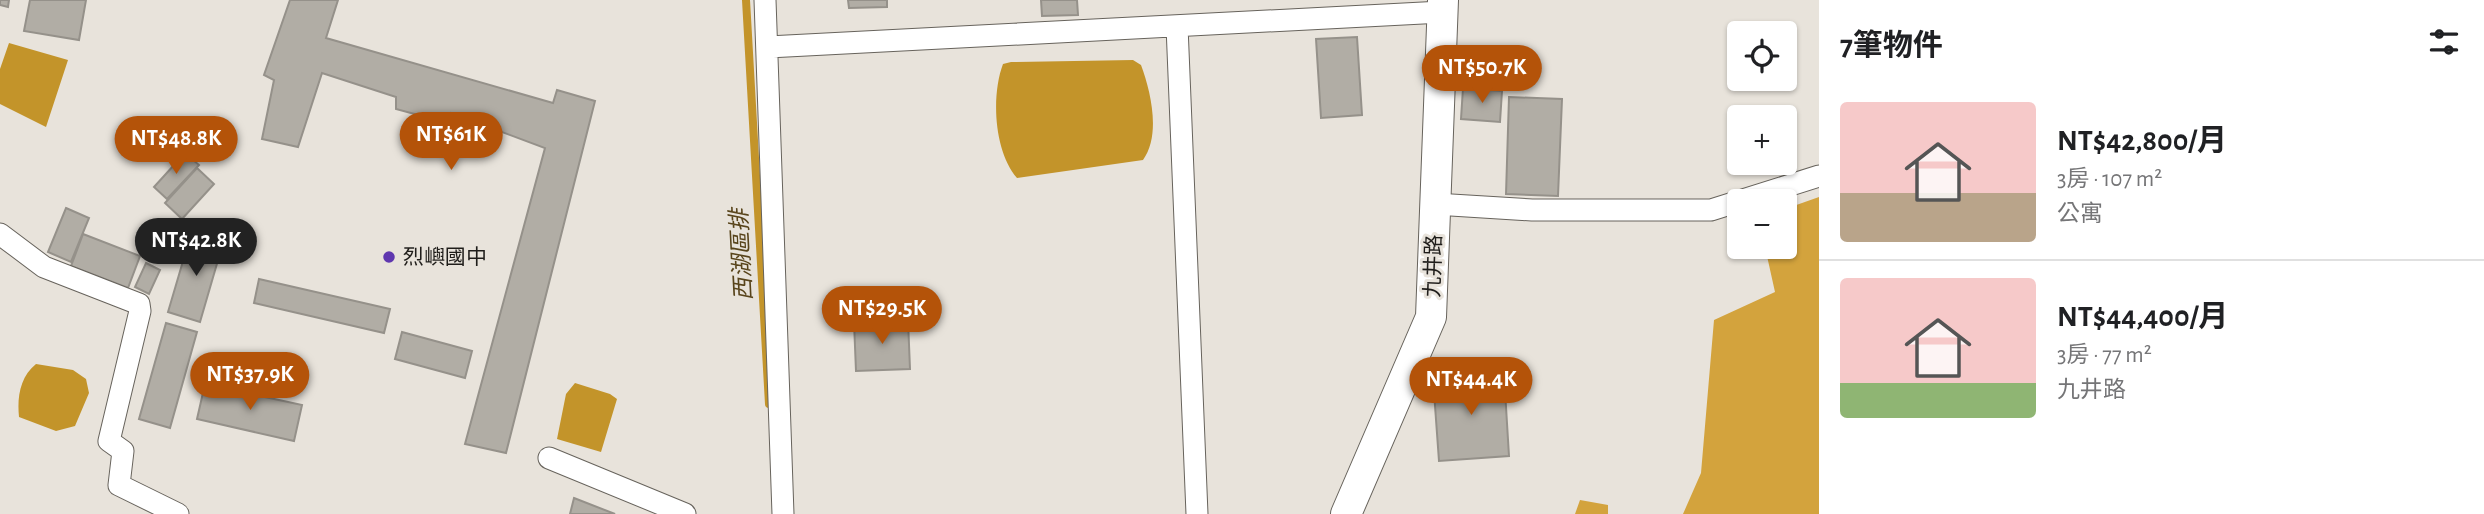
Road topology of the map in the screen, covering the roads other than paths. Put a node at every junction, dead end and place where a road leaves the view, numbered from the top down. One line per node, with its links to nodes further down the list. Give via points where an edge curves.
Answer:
1 (765, 0): 4 (street)
2 (1443, 6): 3 (street); 6 (main road, 九井路)
3 (1177, 26): 4 (street); 12 (street)
4 (768, 47): 11 (street)
5 (1819, 176): 6 (street, via 1711,210 1531,210)
6 (1435, 204): 13 (main road, 九井路, via 1431,317)
7 (0, 234): 9 (street, via 44,267 139,304 109,441 123,451 118,485)
8 (549, 458): 10 (street)
9 (178, 514)
10 (685, 514)
11 (783, 514)
12 (1197, 514)
13 (1346, 514)

